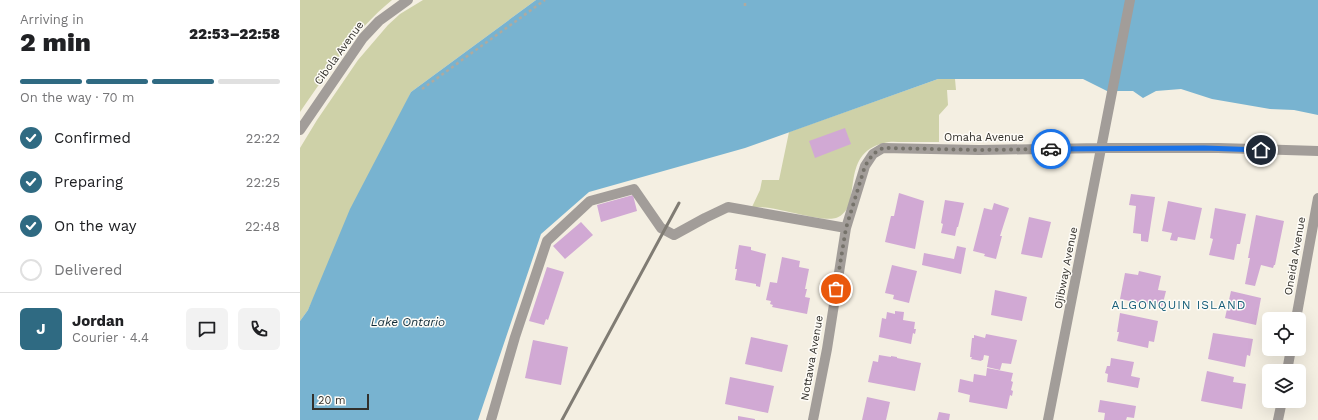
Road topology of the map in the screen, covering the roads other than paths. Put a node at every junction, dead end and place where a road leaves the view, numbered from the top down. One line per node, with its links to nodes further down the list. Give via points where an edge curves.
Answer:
1 (408, 0): 3 (street, Cibola Avenue, via 379,20 363,38)
2 (1130, 0): 4 (street, Ojibway Avenue)
3 (300, 130)
4 (1102, 148): 5 (street, Omaha Avenue); 7 (street, Omaha Avenue, via 883,148 873,154 865,166); 12 (street, Ojibway Avenue)
5 (1318, 151)
6 (1318, 198): 8 (street, Oneida Avenue)
7 (846, 228): 10 (street, via 728,207 674,236 661,228 634,189 590,201 546,241); 11 (street, Nottawa Avenue)
8 (1297, 312)
9 (1281, 408): 13 (street)
10 (491, 420)
11 (813, 420)
12 (1048, 420)
13 (1278, 420)

